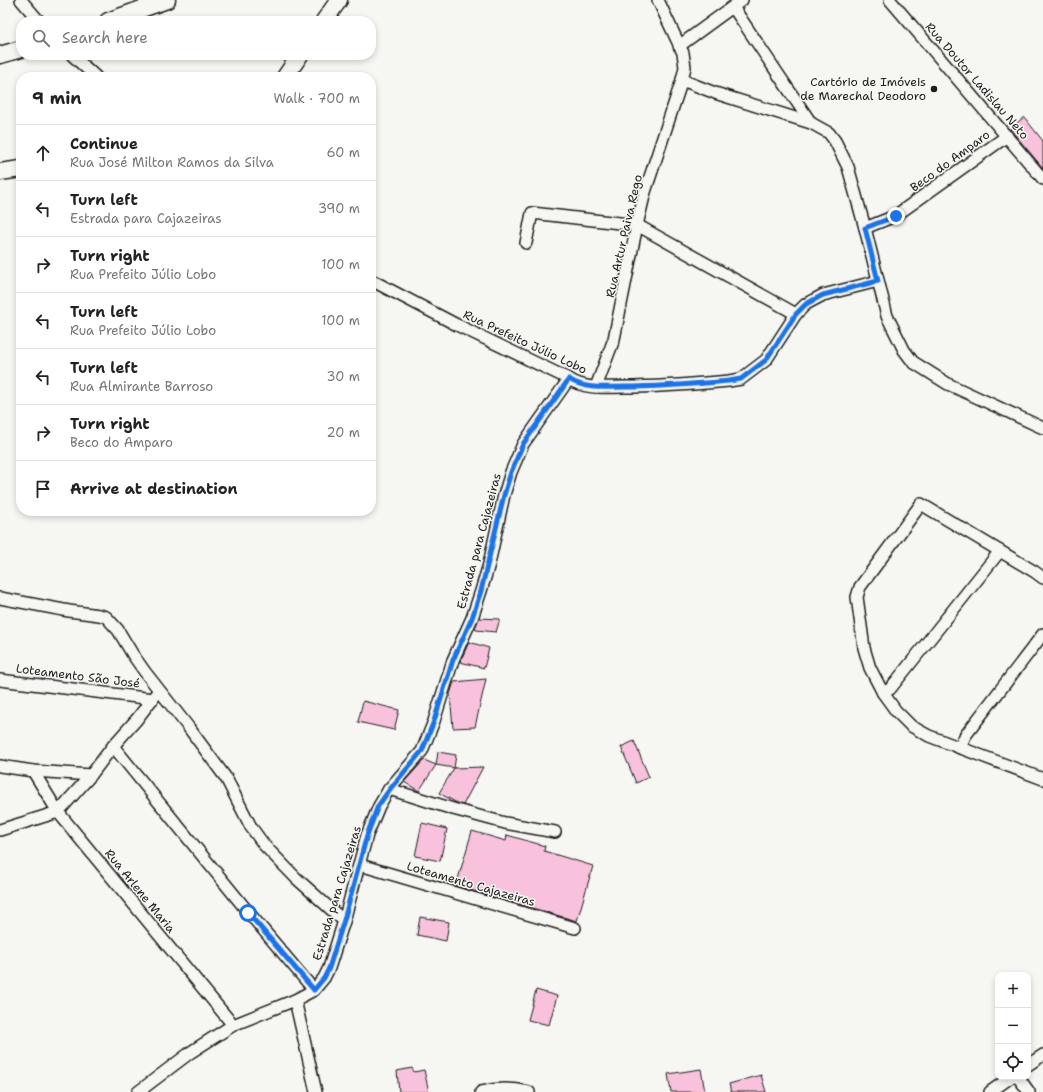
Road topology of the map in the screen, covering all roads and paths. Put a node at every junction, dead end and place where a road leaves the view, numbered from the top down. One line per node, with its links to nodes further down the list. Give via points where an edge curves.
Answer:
1 (21, 0): 8 (street)
2 (167, 0): 9 (street)
3 (339, 0): 10 (street)
4 (658, 0): 11 (street)
5 (742, 0): 7 (street)
6 (890, 0): 20 (street, Rua Doutor Ladislau Neto)
7 (733, 7): 11 (street); 19 (street)
8 (34, 16)
9 (122, 16)
10 (328, 16)
11 (679, 46): 18 (street, Rua Artur Paiva Rego, via 685,67)
12 (16, 50): 13 (street)
13 (0, 55)
14 (77, 60): 16 (street)
15 (297, 60): 17 (street)
16 (91, 72)
17 (288, 72)
18 (682, 80): 19 (street); 24 (street, Rua Artur Paiva Rego, via 645,192)
19 (811, 123): 25 (street, via 829,133 835,141 848,167)
20 (1007, 136): 23 (street, Rua Doutor Ladislau Neto); 25 (street, Beco do Amparo, via 896,216)
21 (16, 170): 22 (street)
22 (0, 172)
23 (1043, 179)
24 (637, 225): 26 (street, via 532,213); 29 (street); 31 (street, Rua Artur Paiva Rego, via 614,339)
25 (865, 228): 27 (street)
26 (526, 243)
27 (878, 281): 29 (street, Rua Prefeito Júlio Lobo, via 823,295 806,304); 32 (street, via 887,316 913,362 948,384)
28 (376, 283): 30 (street, Rua Prefeito Júlio Lobo)
29 (796, 314): 31 (street, Rua Prefeito Júlio Lobo, via 766,360 741,379 652,387)
30 (569, 379): 31 (street, Rua Prefeito Júlio Lobo); 46 (street, Estrada para Cajazeiras, via 523,444 504,495 481,591 453,660 434,721 422,751)
31 (596, 388)
32 (1043, 428)
33 (1000, 551): 34 (street); 38 (street, via 890,689); 38 (street, via 921,504 860,587 857,597 864,648 870,668)
34 (1040, 573)
35 (0, 598): 39 (street, via 106,617 118,630)
36 (1043, 634): 41 (street, via 965,736)
37 (0, 680): 39 (street, Loteamento São José)
38 (883, 693): 41 (street, via 911,726)
39 (156, 694): 40 (street, via 138,719); 51 (street, via 189,728 226,778 251,827 264,846)
40 (113, 746): 44 (street); 53 (street)
41 (960, 748): 45 (street)
42 (0, 766): 43 (street)
43 (33, 771): 44 (street); 47 (street, Rua Arlene Maria)
44 (91, 775): 47 (street)
45 (1043, 779)
46 (390, 789): 49 (street, via 505,823); 50 (street, Estrada para Cajazeiras, via 378,806 367,835)
47 (58, 812): 48 (street); 55 (street, Rua Arlene Maria)
48 (0, 830)
49 (555, 832)
50 (360, 865): 51 (street, Estrada para Cajazeiras); 52 (street, Loteamento Cajazeiras)
51 (344, 920): 53 (street, Estrada para Cajazeiras, via 329,968)
52 (575, 928)
53 (314, 990): 54 (street, Estrada para Cajazeiras)
54 (295, 1000): 55 (street, Estrada para Cajazeiras); 61 (street)
55 (233, 1025): 60 (street, Estrada para Cajazeiras, via 191,1052)
56 (1043, 1054): 57 (street)
57 (1031, 1063)
58 (1007, 1080): 64 (street)
59 (1020, 1080): 65 (street)
60 (138, 1092)
61 (316, 1092)
62 (480, 1092): 63 (street, via 517,1089)
63 (529, 1092)
64 (990, 1092)
65 (1029, 1092)

